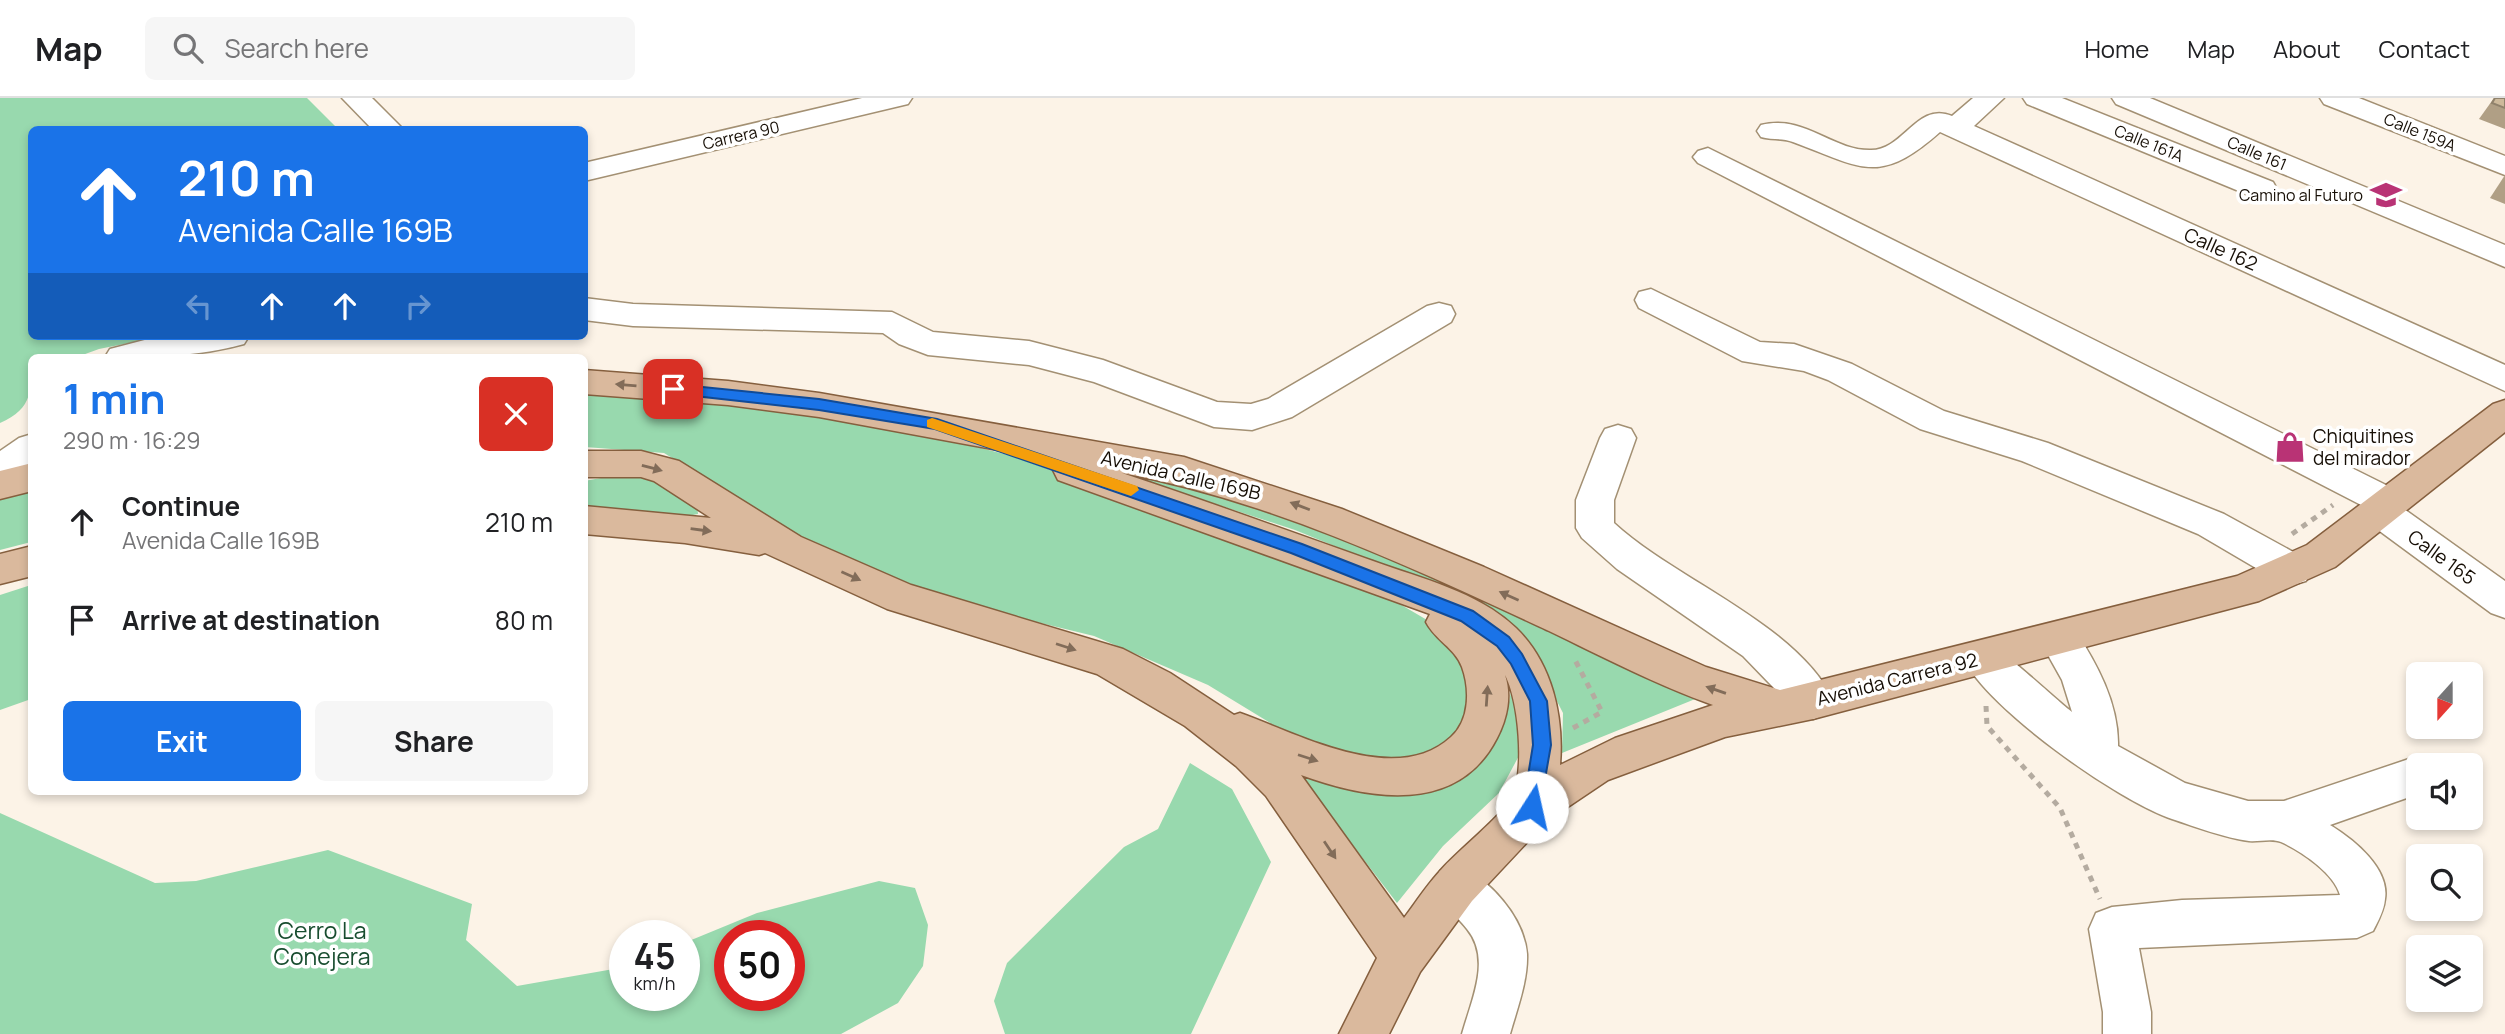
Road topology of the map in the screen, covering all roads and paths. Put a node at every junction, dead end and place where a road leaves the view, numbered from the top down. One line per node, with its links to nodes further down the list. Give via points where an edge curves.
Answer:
1 (356, 98): 10 (street)
2 (809, 98): 3 (street)
3 (836, 98)
4 (898, 98): 15 (street, Carrera 90)
5 (1990, 98): 9 (street)
6 (2037, 98): 13 (street, Calle 161A, via 2259,194)
7 (2126, 98): 13 (street, Calle 161)
8 (2334, 98): 14 (street, Calle 159A)
9 (1945, 115): 11 (street, via 1892,155 1875,159 1851,156 1788,131); 22 (street, Calle 162)
10 (386, 126)
11 (1771, 131)
12 (1708, 157): 32 (street, Calle 165)
13 (2278, 162): 16 (street, Calle 161)
14 (2505, 166)
15 (588, 171)
16 (2505, 257)
17 (1651, 300): 36 (street, via 1754,353 1794,356 1840,372 1932,420 2035,452 2211,524)
18 (588, 310): 19 (street, via 632,315 892,323 928,342 1029,353 1103,372 1214,414 1252,417 1280,408)
19 (1439, 314)
20 (207, 340): 21 (street)
21 (130, 354)
22 (2505, 379)
23 (588, 382): 25 (main road, Avenida Calle 169B, one-way to 23, via 728,393)
24 (2505, 413): 32 (main road, Avenida Carrera 92)
25 (937, 424): 35 (main road); 43 (main road, Avenida Calle 169B, one-way to 25, via 1717,691 1282,500 1184,471)
26 (1618, 438): 43 (street, via 1595,500 1595,528 1618,552 1748,637 1783,667)
27 (28, 450): 29 (street)
28 (588, 464): 34 (main road, one-way to 34, via 641,464 666,471)
29 (0, 469)
30 (28, 478): 31 (main road)
31 (0, 485)
32 (2375, 500): 36 (path, via 2287,538); 36 (main road, Avenida Carrera 92, via 2321,556); 39 (street, Calle 165)
33 (588, 520): 34 (main road, one-way to 34, via 705,530)
34 (788, 548): 44 (main road, one-way to 44, via 901,598 1109,661)
35 (1296, 548): 44 (main road, one-way to 35, via 1311,760 1361,773 1406,777 1451,762 1483,726 1488,679 1472,643 1430,613); 45 (main road, via 1426,597 1503,641 1538,701)
36 (2278, 561): 40 (main road, Avenida Carrera 92, via 2212,600)
37 (28, 562): 38 (main road)
38 (0, 569)
39 (2505, 602)
40 (2059, 639): 42 (main road, Avenida Carrera 92); 46 (street, via 2077,665 2093,707)
41 (1572, 653): 45 (path, via 1601,712)
42 (1974, 660): 43 (main road, Avenida Carrera 92); 46 (street); 51 (path, via 1987,726 2060,808)
43 (1798, 704): 48 (main road, Avenida Carrera 92, via 1725,719 1630,751 1558,787)
44 (1200, 713): 52 (main road, one-way to 52, via 1281,782)
45 (1542, 745): 48 (main road)
46 (2096, 755): 49 (street, via 2174,800 2248,821)
47 (2406, 779): 49 (street)
48 (1532, 807): 50 (main road, Avenida Carrera 92)
49 (2284, 821): 51 (street, via 2333,852 2357,876 2363,896 2357,916)
50 (1457, 886): 52 (main road, Avenida Carrera 92); 54 (street, via 1486,912 1504,949)
51 (2112, 929): 55 (street)
52 (1402, 956): 53 (main road, Avenida Carrera 92)
53 (1363, 1034)
54 (1486, 1034)
55 (2127, 1034)

